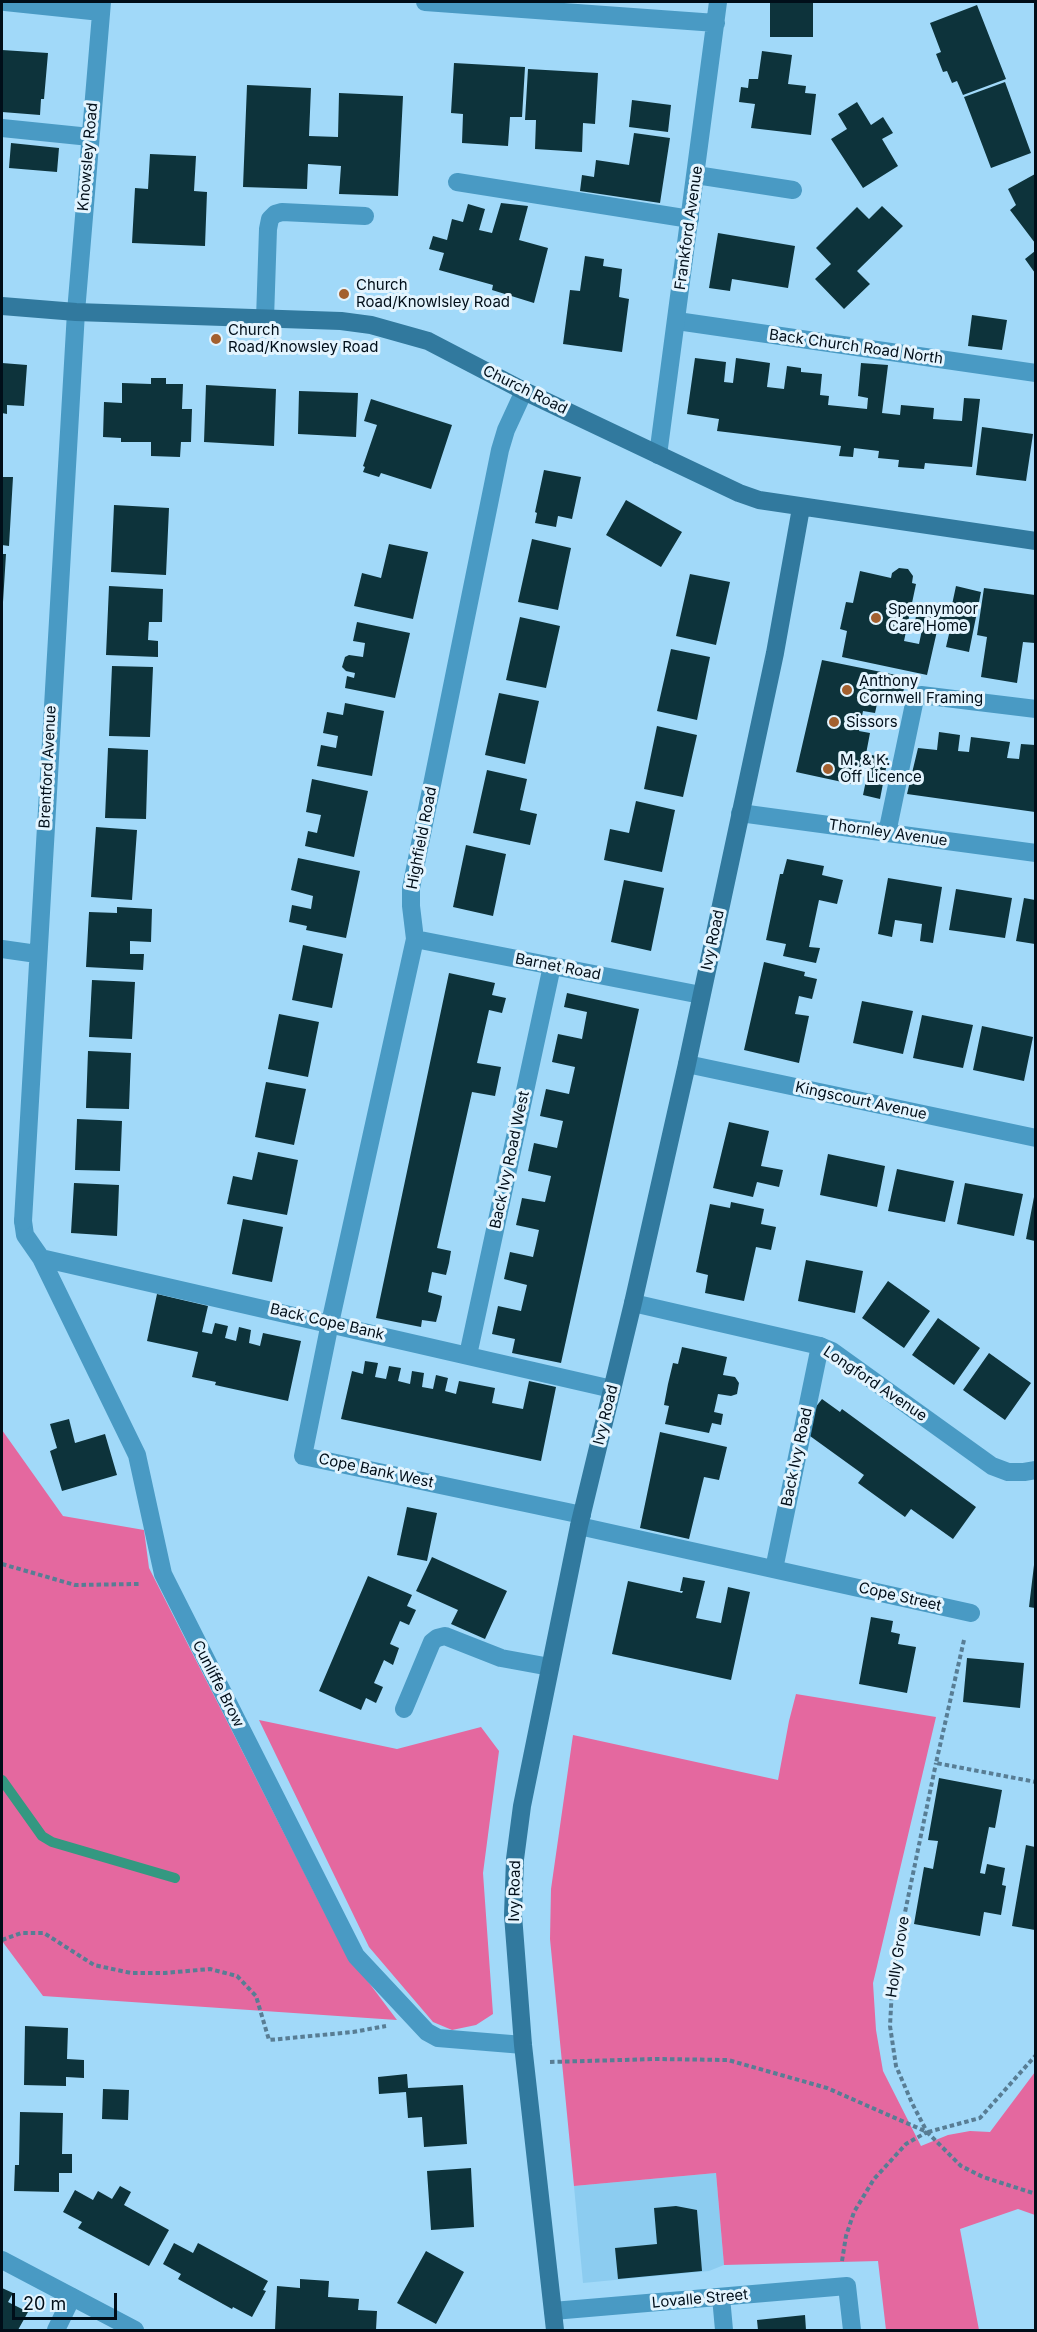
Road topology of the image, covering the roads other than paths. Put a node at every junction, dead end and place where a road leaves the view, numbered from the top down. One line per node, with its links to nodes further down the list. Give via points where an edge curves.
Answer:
1 (5, 2): 4 (street)
2 (425, 2): 5 (street)
3 (718, 2): 5 (street, Frankford Avenue)
4 (101, 7): 7 (street, Knowsley Road)
5 (716, 23): 8 (street, Frankford Avenue)
6 (2, 128): 7 (street)
7 (90, 137): 14 (street, Knowsley Road)
8 (696, 176): 10 (street); 12 (street, Frankford Avenue)
9 (457, 183): 12 (street)
10 (793, 190)
11 (365, 216): 15 (street, via 282,212 270,219)
12 (690, 219): 16 (street, Frankford Avenue)
13 (2, 306): 14 (street, Church Road)
14 (76, 312): 15 (street, Church Road); 28 (street, Brentford Avenue)
15 (265, 319): 18 (street, Church Road, via 341,321 400,333 428,341)
16 (676, 321): 17 (street, Back Church Road North); 19 (street, Frankford Avenue)
17 (1035, 373)
18 (524, 391): 19 (street, Church Road); 26 (street, Highfield Road, via 500,450 414,876 411,906)
19 (658, 455): 20 (street, Church Road, via 739,493)
20 (801, 508): 21 (street, Church Road); 23 (street, Ivy Road)
21 (1035, 541)
22 (1035, 710): 24 (street, via 921,695 915,699)
23 (740, 813): 24 (street, Thornley Avenue); 30 (street, Ivy Road)
24 (887, 833): 25 (street, Thornley Avenue)
25 (1035, 853)
26 (415, 939): 29 (street, Barnet Road); 36 (street, Highfield Road)
27 (2, 949): 28 (street)
28 (37, 954): 33 (street, Brentford Avenue)
29 (552, 966): 30 (street, Barnet Road); 38 (street, Back Ivy Road West)
30 (702, 995): 31 (street, Ivy Road)
31 (687, 1064): 32 (street, Kingscourt Avenue); 35 (street, Ivy Road)
32 (1035, 1138)
33 (22, 1221): 34 (street, Cunliffe Brow, via 25,1235)
34 (41, 1258): 36 (street, Back Cope Bank); 46 (street, Cunliffe Brow, via 137,1455 163,1574 356,1956 426,2032 438,2038)
35 (633, 1303): 37 (street, Longford Avenue); 39 (street, Ivy Road)
36 (330, 1323): 38 (street, Back Cope Bank); 41 (street, Cope Bank West, via 303,1456)
37 (820, 1346): 40 (street, Longford Avenue, via 992,1466 1008,1472); 42 (street, Back Ivy Road)
38 (468, 1355): 39 (street, Back Cope Bank)
39 (612, 1389): 41 (street, Ivy Road)
40 (1035, 1470)
41 (580, 1521): 42 (street, Cope Street); 44 (street, Ivy Road)
42 (774, 1569): 43 (street, Cope Street)
43 (970, 1613)
44 (550, 1667): 45 (street, via 501,1658 445,1636 437,1638); 46 (street, Ivy Road, via 515,1859 513,1915)
45 (404, 1709)
46 (524, 2054): 50 (street, Ivy Road)
47 (2, 2260): 48 (street)
48 (72, 2297): 51 (street); 52 (street)
49 (721, 2297): 50 (street, Lovalle Street); 54 (street); 55 (street, Lovalle Street, via 847,2286)
50 (553, 2312): 53 (street, Ivy Road)
51 (56, 2331)
52 (135, 2331)
53 (555, 2331)
54 (724, 2331)
55 (852, 2331)

